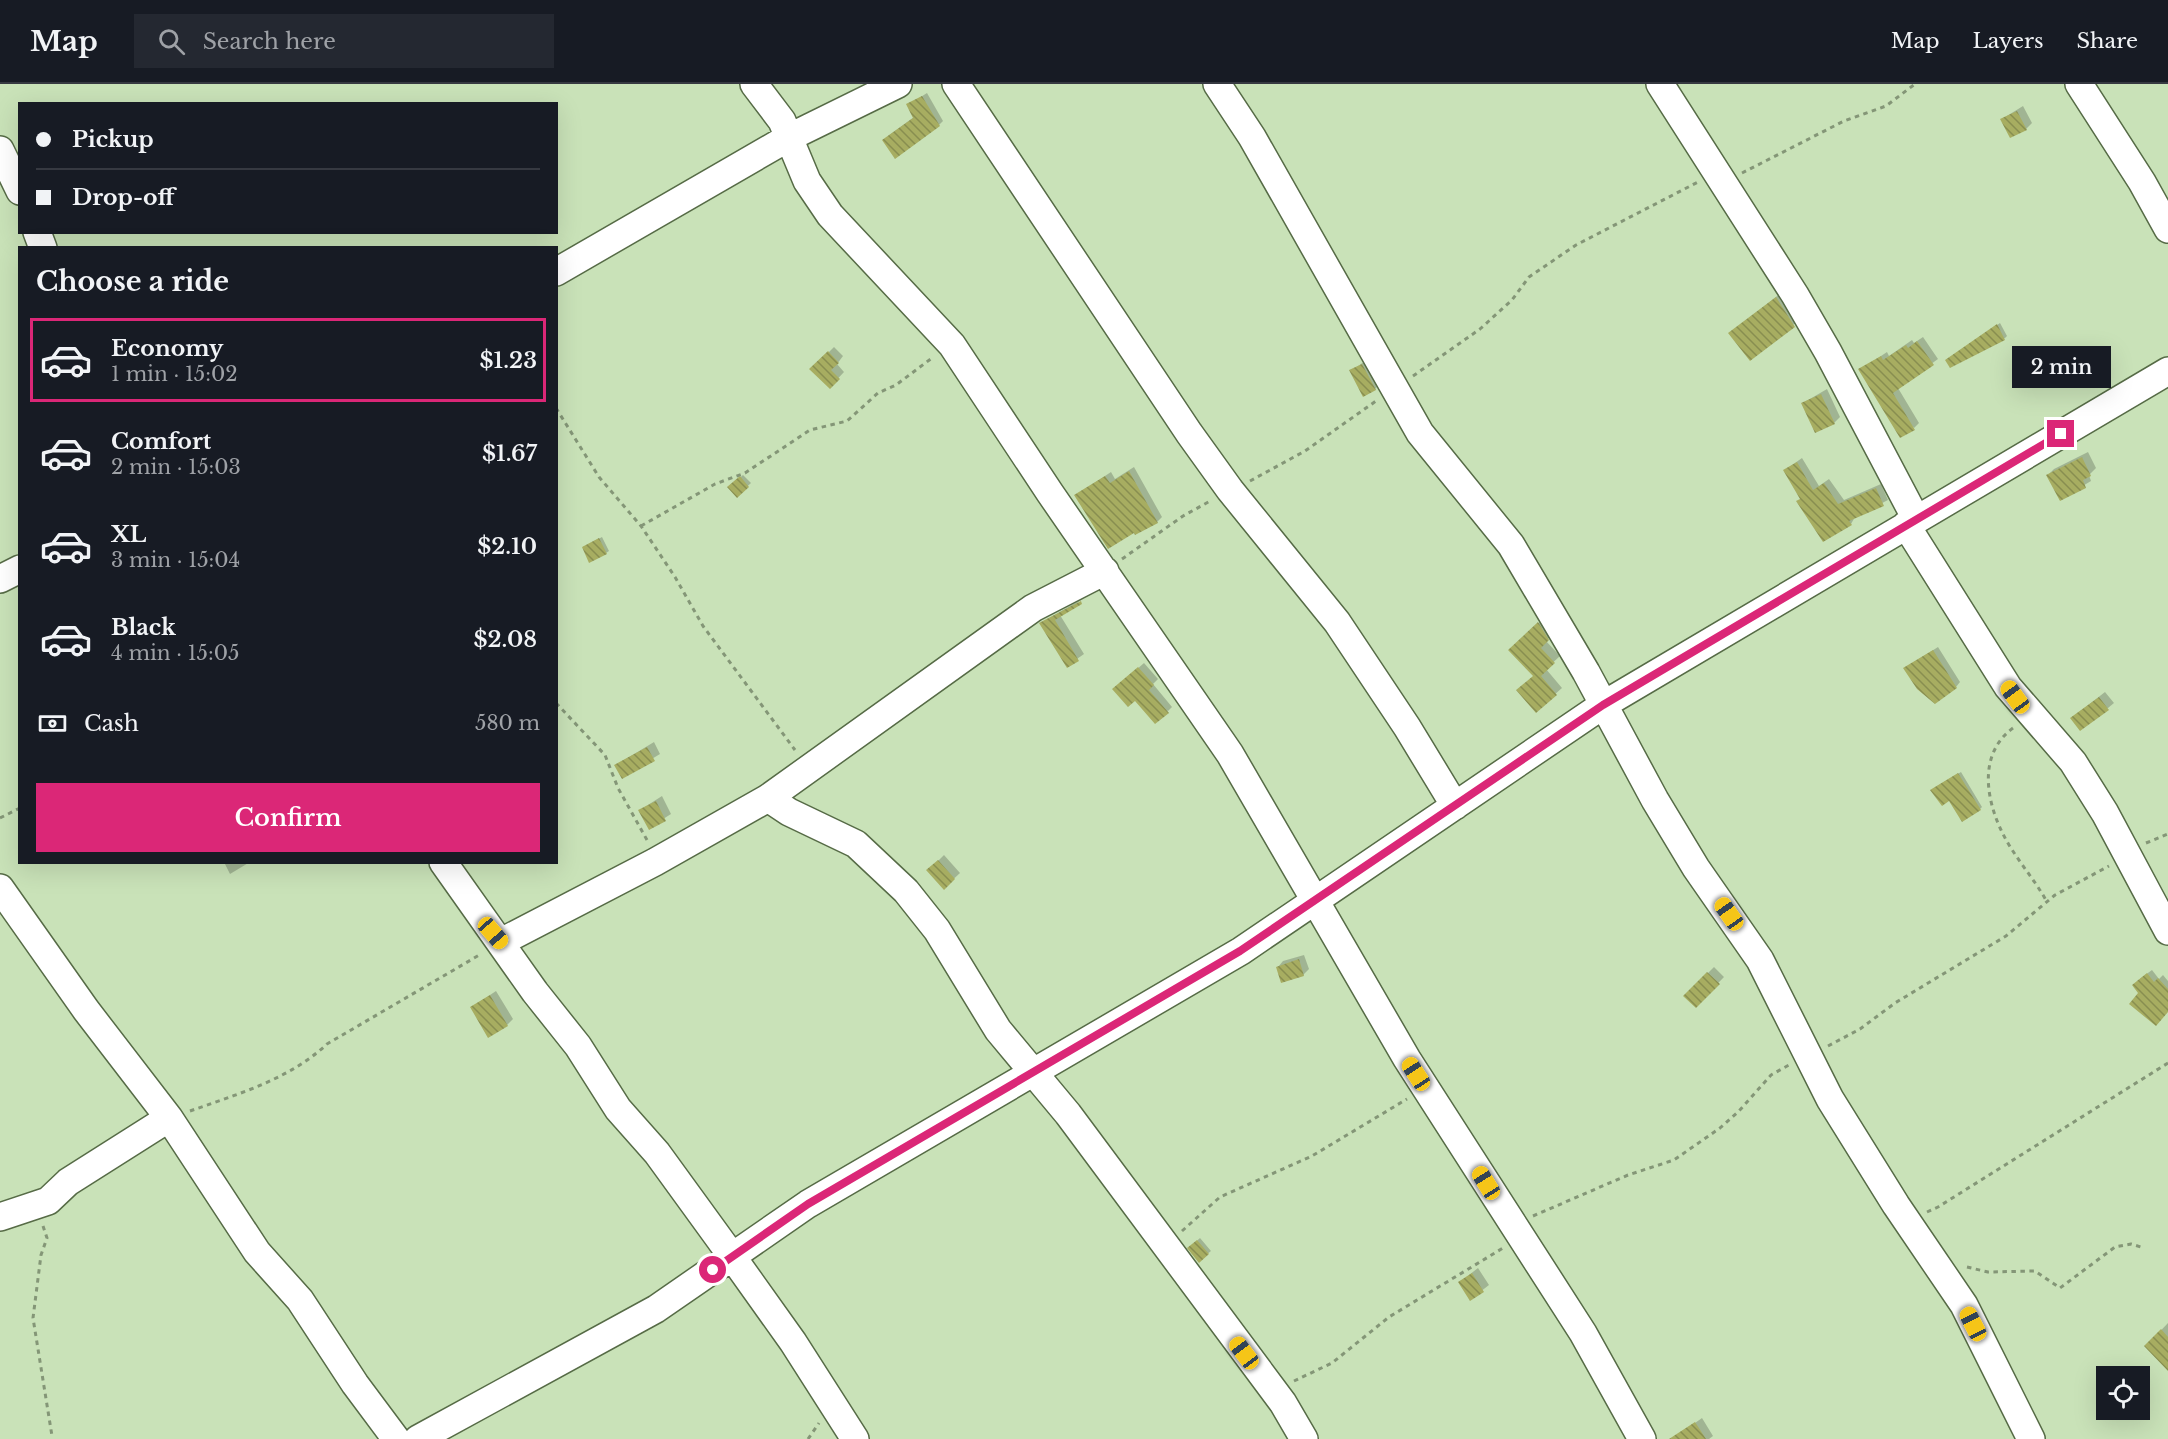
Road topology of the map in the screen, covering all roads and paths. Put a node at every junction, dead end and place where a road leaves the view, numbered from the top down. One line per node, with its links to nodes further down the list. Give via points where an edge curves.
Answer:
1 (754, 84): 8 (street, via 782,121)
2 (898, 84): 8 (street)
3 (956, 84): 18 (street, via 1175,414)
4 (1217, 84): 16 (street, via 1252,137)
5 (1660, 84): 10 (street)
6 (1915, 84): 10 (path, via 1886,106 1852,118)
7 (2079, 84): 12 (street)
8 (788, 138): 13 (street); 14 (street, via 807,182 830,215)
9 (0, 150): 11 (street)
10 (1724, 182): 16 (path, via 1701,181 1576,245 1529,277 1512,300 1480,328); 19 (street, via 1828,352)
11 (18, 187)
12 (2168, 229)
13 (558, 271)
14 (952, 345): 20 (path, via 896,386 879,393 847,421 810,430 745,473 715,484); 22 (street)
15 (2168, 371): 19 (street)
16 (1395, 388): 18 (path, via 1285,464); 25 (street, via 1433,452 1511,545)
17 (558, 411): 20 (path, via 599,477)
18 (1230, 490): 22 (path, via 1166,527); 29 (street, via 1336,622)
19 (1911, 522): 25 (street); 26 (street, via 2008,687)
20 (641, 526): 27 (path, via 703,626)
21 (18, 570): 23 (street)
22 (1105, 571): 27 (street, via 1033,608); 36 (street, via 1230,754)
23 (0, 579)
24 (558, 705): 32 (path, via 605,754 618,788)
25 (1603, 705): 29 (street); 40 (street, via 1696,868 1760,960)
26 (2034, 716): 33 (street, via 2073,762); 37 (path, via 2002,736 1988,762 1993,808 2001,832)
27 (807, 770): 28 (street)
28 (768, 798): 32 (street); 42 (street, via 856,844 906,891 937,930 998,1030)
29 (1455, 806): 36 (street)
30 (18, 809): 31 (path)
31 (0, 818)
32 (660, 859): 39 (street)
33 (2129, 859): 37 (path, via 2100,869); 38 (street)
34 (444, 864): 39 (street)
35 (0, 888): 44 (street, via 86,1011)
36 (1317, 900): 42 (street, via 1240,951); 43 (street)
37 (2047, 902): 40 (path, via 2006,936 1895,1003 1860,1029)
38 (2168, 931)
39 (501, 942): 44 (path, via 327,1044 288,1072); 51 (street, via 578,1046 618,1109 657,1153)
40 (1808, 1057): 47 (street); 48 (path, via 1771,1075 1740,1112 1674,1160 1629,1175)
41 (2168, 1063): 47 (path, via 1938,1208)
42 (1034, 1074): 49 (street); 51 (street, via 808,1204)
43 (1426, 1088): 48 (street); 49 (path, via 1312,1156 1220,1197)
44 (169, 1118): 45 (street, via 68,1182 48,1201); 55 (street, via 257,1252 300,1300)
45 (36, 1205): 46 (street); 54 (path, via 47,1238 33,1318)
46 (0, 1217)
47 (1905, 1220): 52 (street)
48 (1516, 1232): 53 (path, via 1389,1317 1332,1363); 59 (street, via 1583,1333)
49 (1164, 1245): 53 (street)
50 (2141, 1247): 52 (path, via 2115,1247 2060,1288 2035,1271 1988,1272)
51 (732, 1256): 56 (street, via 656,1309); 57 (street, via 794,1342)
52 (1935, 1263): 60 (street, via 1964,1305)
53 (1273, 1390): 58 (street)
54 (52, 1436)
55 (396, 1439)
56 (418, 1439)
57 (855, 1439)
58 (1304, 1439)
59 (1642, 1439)
60 (2031, 1439)

